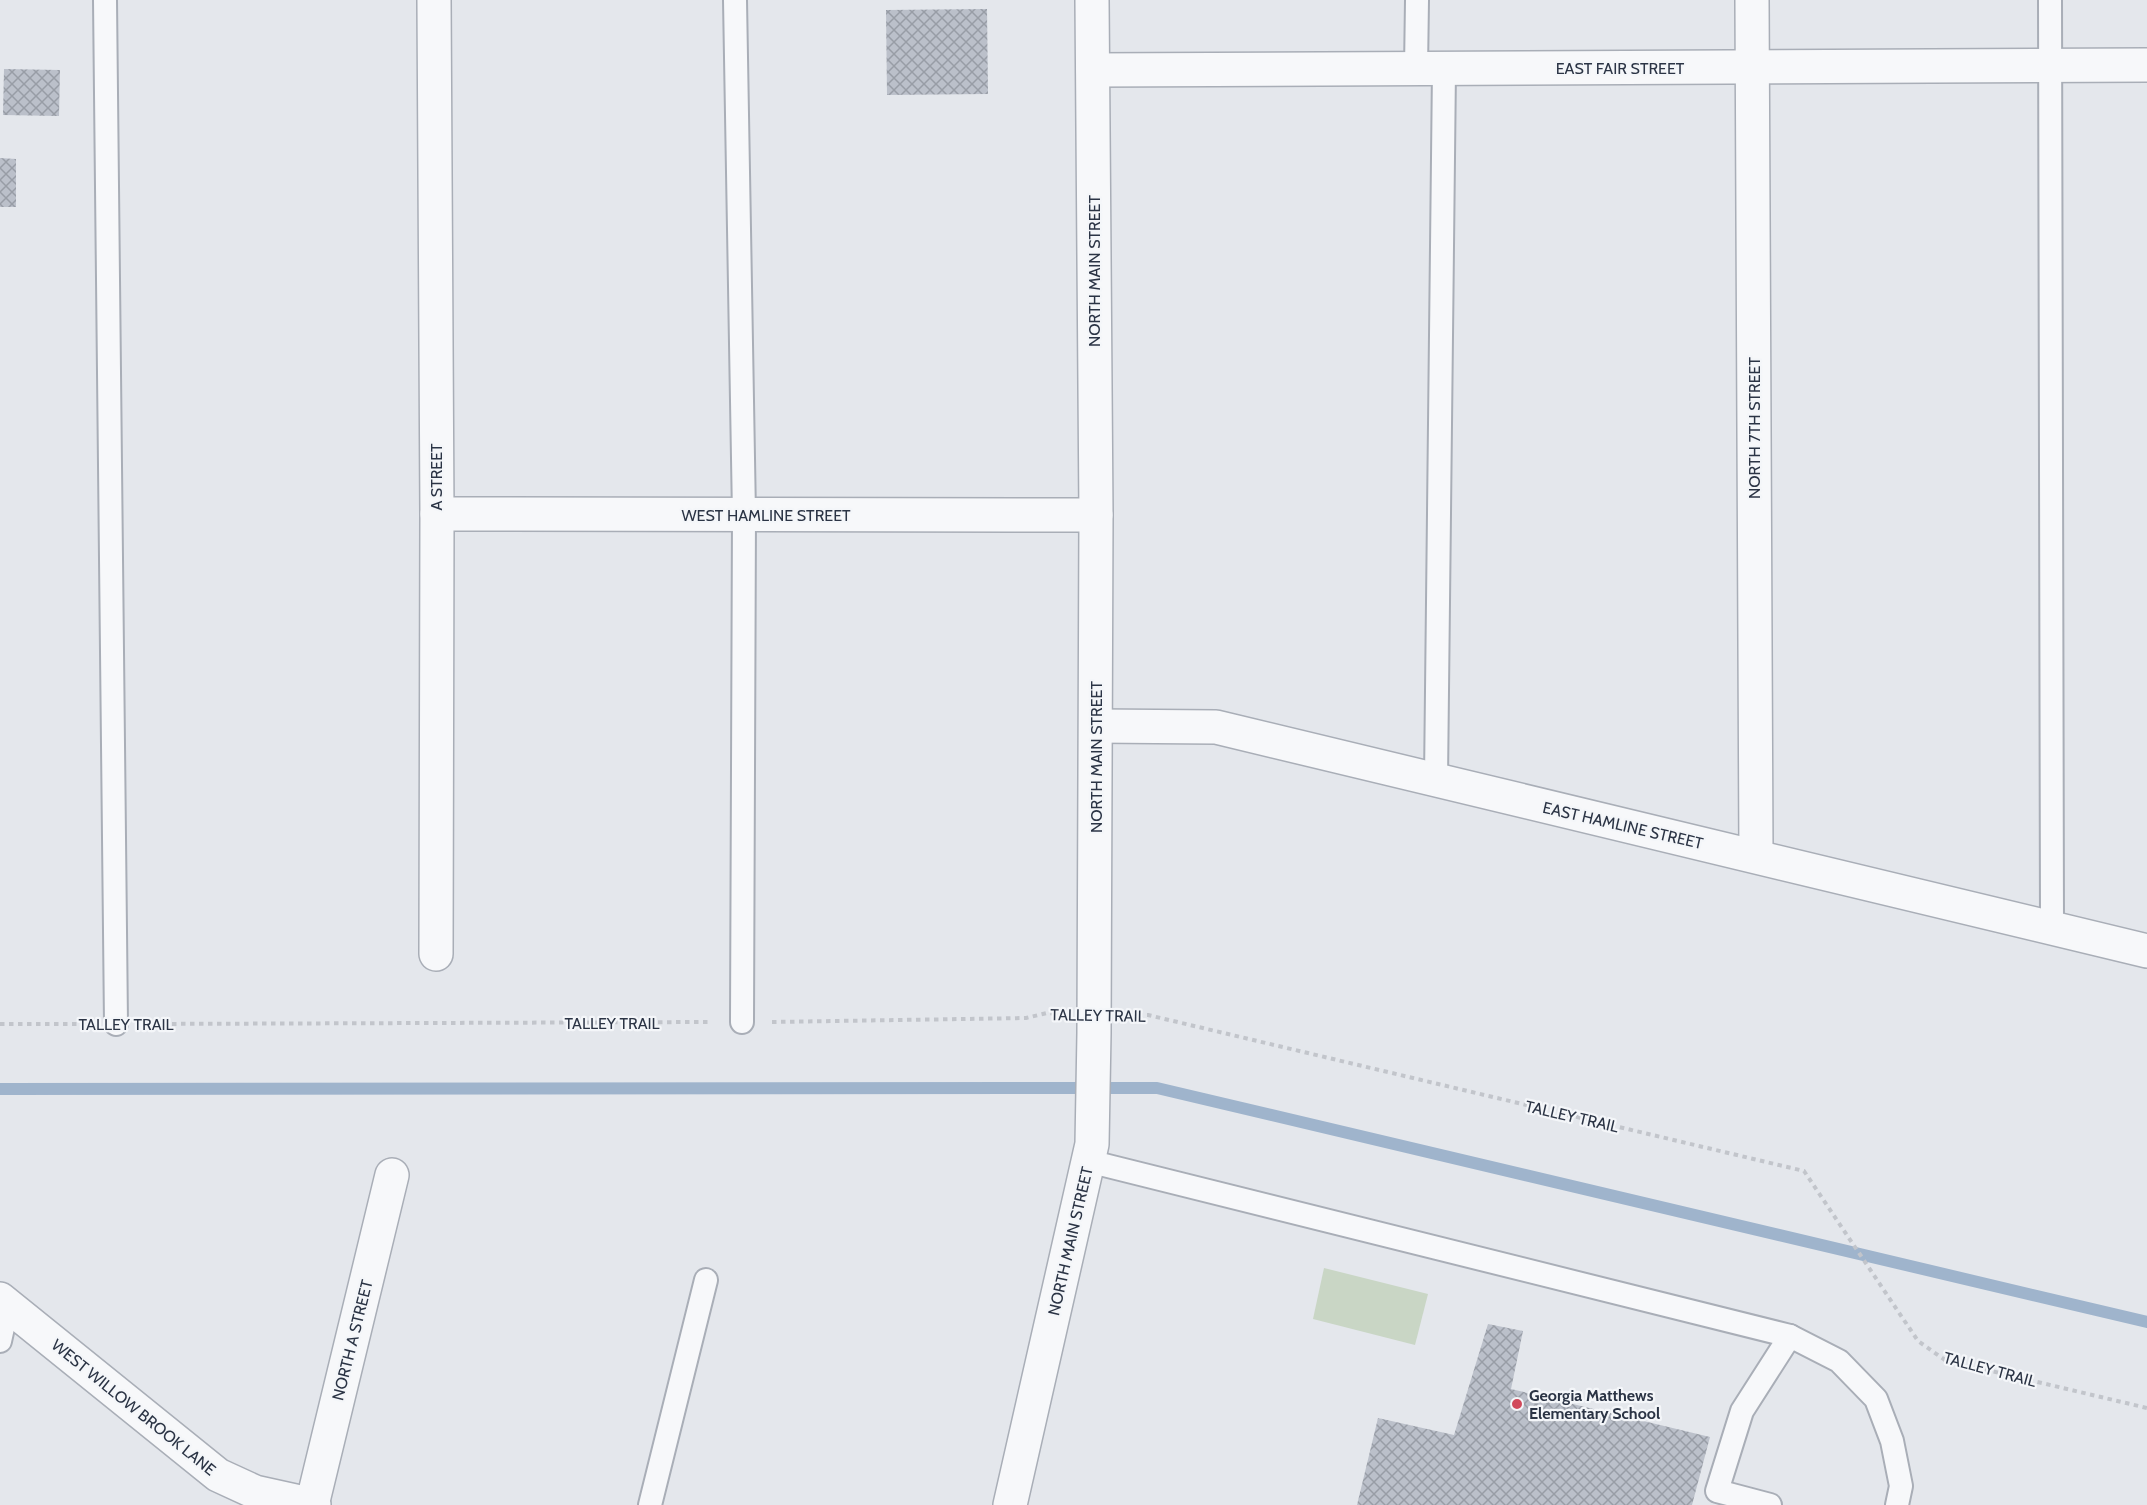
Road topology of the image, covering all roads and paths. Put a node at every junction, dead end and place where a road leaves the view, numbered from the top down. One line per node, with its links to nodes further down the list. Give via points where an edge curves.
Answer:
1 (105, 0): 24 (lane)
2 (434, 0): 13 (street, A STREET)
3 (735, 0): 14 (lane)
4 (1092, 0): 12 (street, NORTH MAIN STREET)
5 (1417, 0): 11 (lane)
6 (1752, 0): 10 (street, NORTH 7TH STREET)
7 (2050, 0): 8 (lane)
8 (2050, 66): 9 (street, EAST FAIR STREET); 10 (street, EAST FAIR STREET); 19 (lane)
9 (2147, 66)
10 (1752, 68): 11 (street, EAST FAIR STREET); 18 (street, NORTH 7TH STREET)
11 (1430, 69): 12 (street, EAST FAIR STREET); 17 (lane)
12 (1093, 70): 15 (street, NORTH MAIN STREET)
13 (437, 514): 14 (street, WEST HAMLINE STREET); 21 (street, A STREET)
14 (744, 515): 15 (street, WEST HAMLINE STREET); 22 (lane)
15 (1096, 515): 16 (street, NORTH MAIN STREET)
16 (1096, 726): 17 (street, EAST HAMLINE STREET, via 1216,727); 25 (street, NORTH MAIN STREET)
17 (1436, 780): 18 (street, EAST HAMLINE STREET)
18 (1756, 856): 19 (street, EAST HAMLINE STREET)
19 (2052, 928): 20 (street, EAST HAMLINE STREET)
20 (2147, 951)
21 (436, 954)
22 (742, 1022): 24 (path, TALLEY TRAIL); 25 (path, TALLEY TRAIL, via 1026,1018 1047,1014)
23 (0, 1024): 24 (path, TALLEY TRAIL)
24 (116, 1024)
25 (1094, 1024): 26 (street, NORTH MAIN STREET); 32 (path, TALLEY TRAIL, via 1148,1015 1804,1171 1918,1341 1946,1360)
26 (1090, 1153): 30 (lane); 35 (street, NORTH MAIN STREET)
27 (392, 1175): 33 (street, NORTH A STREET)
28 (705, 1280): 34 (lane)
29 (4, 1302): 31 (lane); 33 (street, WEST WILLOW BROOK LANE, via 218,1476 255,1492)
30 (1791, 1336): 36 (lane, via 1742,1412 1717,1491); 37 (lane, via 1839,1361 1876,1400 1892,1441 1901,1486)
31 (0, 1341)
32 (2147, 1408)
33 (313, 1505)
34 (650, 1505)
35 (1010, 1505)
36 (1770, 1505)
37 (1897, 1505)

